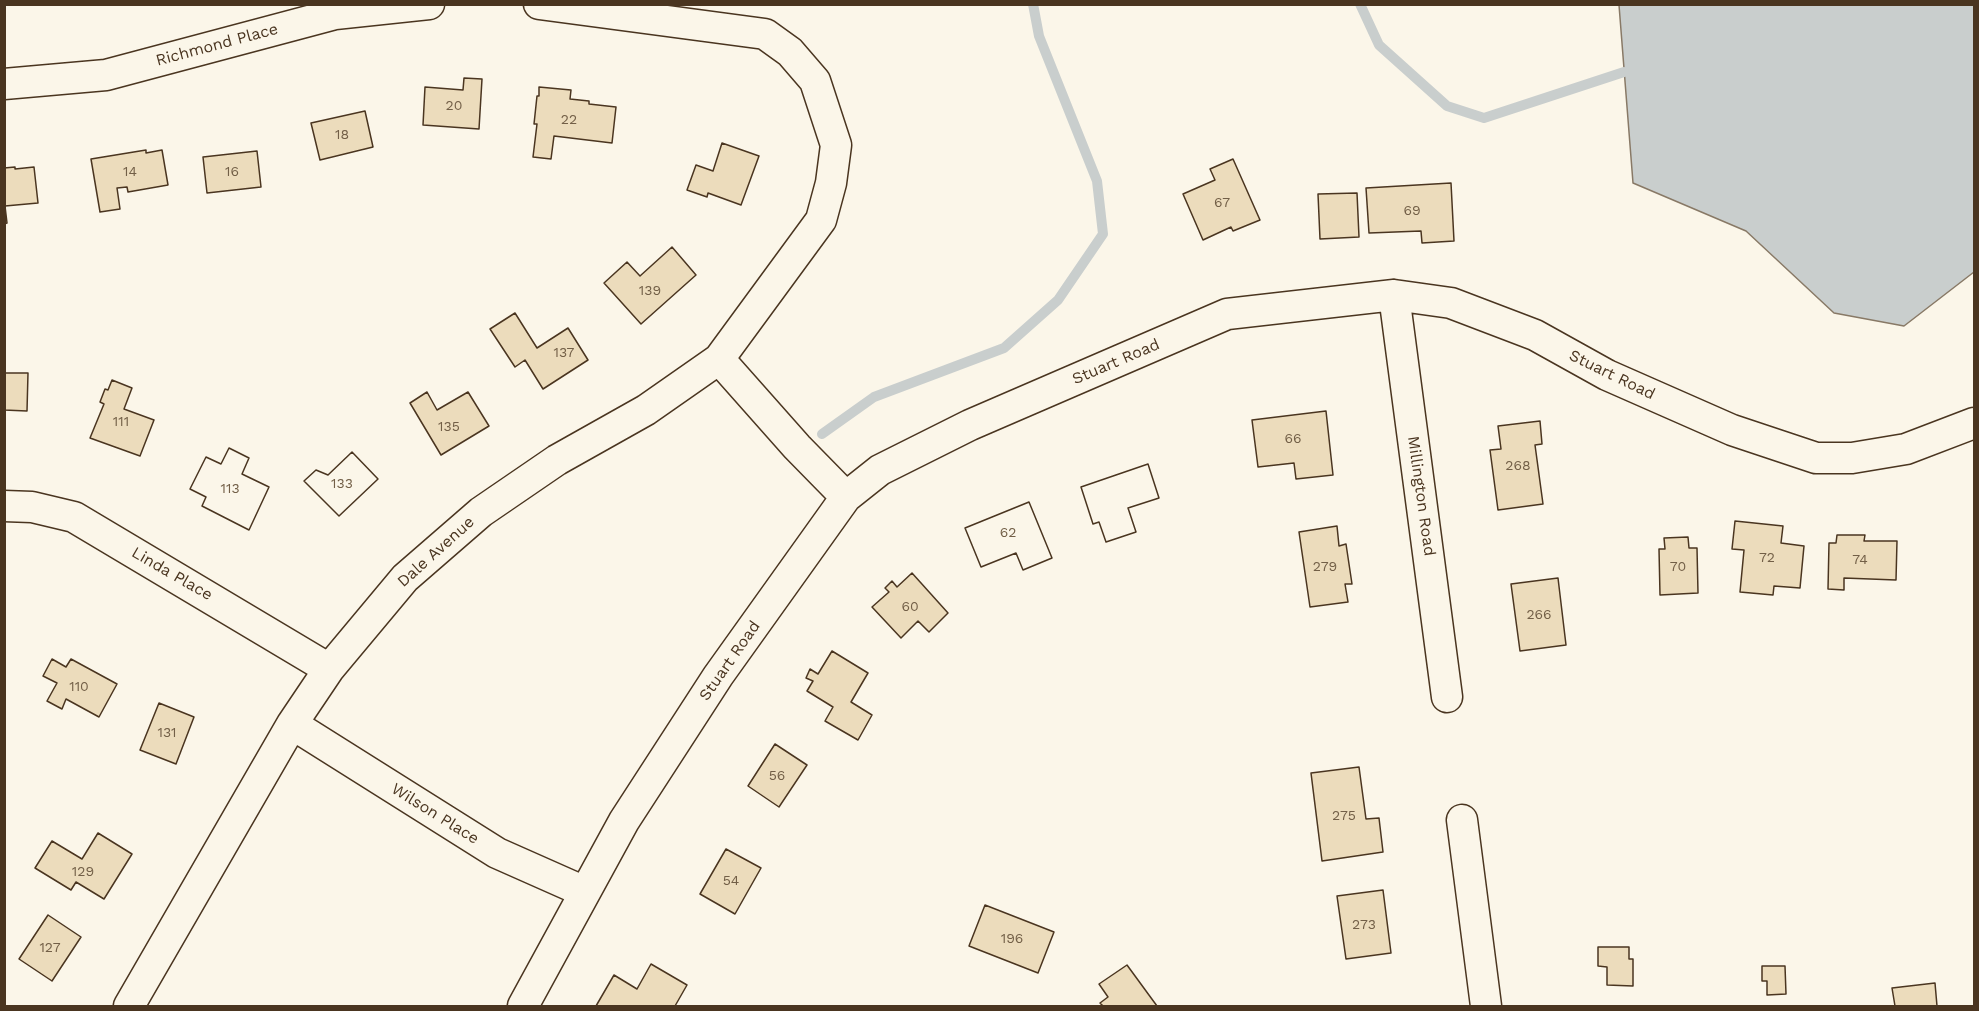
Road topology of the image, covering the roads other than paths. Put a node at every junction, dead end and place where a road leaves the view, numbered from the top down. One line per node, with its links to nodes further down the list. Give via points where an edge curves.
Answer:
1 (429, 4): 3 (street, Richmond Place, via 335,14 106,75)
2 (539, 4): 5 (street, Dale Avenue, via 765,34 790,52 815,81 836,145 821,220)
3 (4, 84)
4 (1394, 295): 6 (street, Stuart Road, via 1451,303 1535,335 1606,375 1732,430 1816,458 1852,458 1906,448); 7 (street, Stuart Road, via 1227,314 970,425 880,470); 10 (street, Millington Road)
5 (719, 359): 7 (street); 9 (street, Dale Avenue, via 646,410 557,459 481,512 405,578)
6 (1974, 423)
7 (846, 497): 13 (street, Stuart Road, via 718,676 624,820)
8 (4, 506): 9 (street, Linda Place, via 32,507 74,517)
9 (329, 669): 11 (street, Dale Avenue)
10 (1448, 697)
11 (292, 724): 13 (street, Wilson Place, via 496,853); 14 (street, Dale Avenue)
12 (1462, 820): 16 (street)
13 (585, 892): 15 (street, Stuart Road)
14 (129, 1006)
15 (523, 1006)
16 (1486, 1006)

